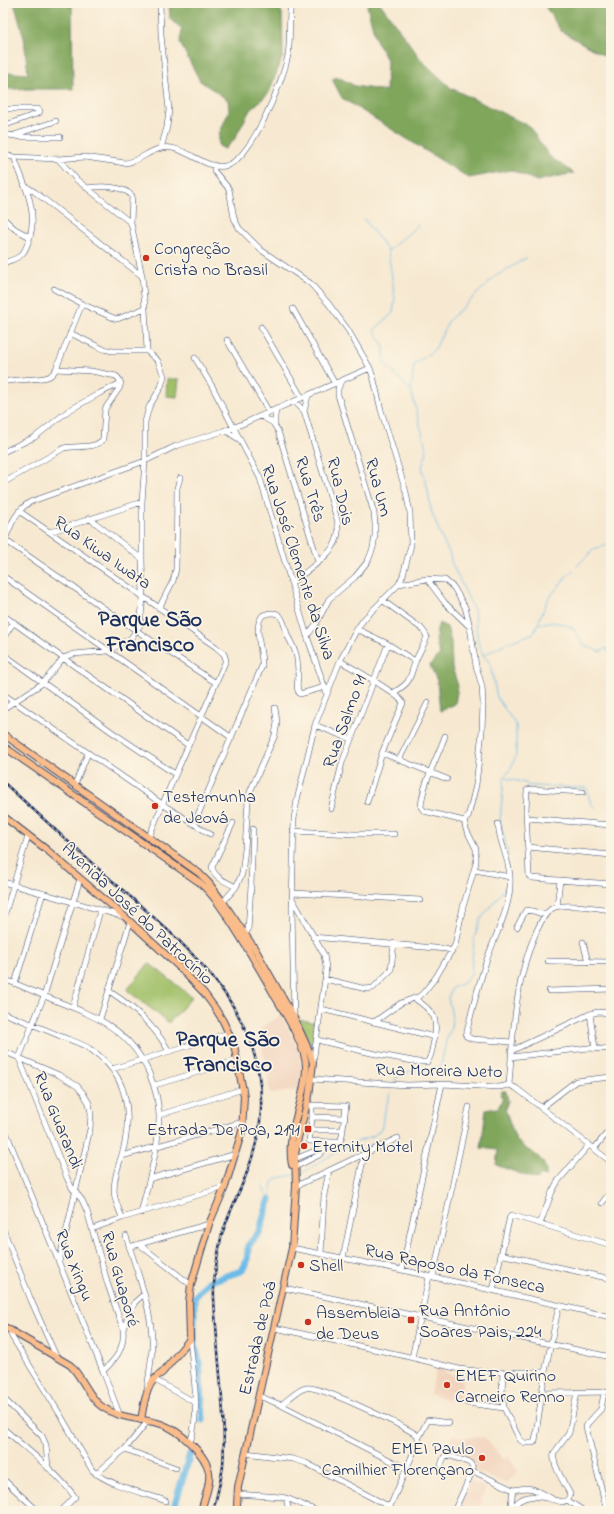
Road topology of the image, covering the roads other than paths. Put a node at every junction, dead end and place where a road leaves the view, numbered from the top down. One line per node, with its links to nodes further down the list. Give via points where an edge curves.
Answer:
1 (160, 3): 9 (street, via 169,110)
2 (291, 3): 13 (street, via 288,55 269,110 238,159 226,166)
3 (3, 109): 5 (street, via 40,110 39,113)
4 (56, 121): 7 (street)
5 (3, 126)
6 (3, 134): 7 (street)
7 (13, 136): 8 (street)
8 (60, 137)
9 (161, 148): 12 (street, via 132,162 85,156); 13 (street, via 186,153)
10 (3, 155): 11 (street)
11 (14, 157): 12 (street); 14 (street)
12 (58, 159): 15 (street)
13 (214, 166): 30 (street, via 214,171 229,189 234,218 239,228 261,250 317,290 338,315)
14 (24, 185): 18 (street, via 33,210); 20 (street)
15 (87, 188): 17 (street); 17 (street, via 105,187 130,194 133,199)
16 (3, 218): 18 (street)
17 (131, 223): 20 (street)
18 (30, 237): 19 (street, via 23,254)
19 (3, 263)
20 (142, 276): 23 (street)
21 (54, 289): 22 (street)
22 (82, 304): 23 (street, via 116,319); 26 (street)
23 (145, 308): 28 (street)
24 (293, 309): 35 (street)
25 (261, 327): 38 (street)
26 (70, 333): 28 (street, via 104,350); 31 (street)
27 (227, 340): 42 (street)
28 (147, 351): 50 (street, via 158,361 164,376 146,415)
29 (195, 358): 46 (street, Rua José Clemente da Silva)
30 (370, 368): 32 (street); 63 (street, via 410,513 411,545)
31 (56, 369): 33 (street, via 46,378); 34 (street, via 91,371 116,376)
32 (341, 381): 35 (street); 37 (street, Rua Um)
33 (3, 382)
34 (121, 383): 49 (street, via 68,411 35,437); 52 (street, via 105,409 104,434 100,442 92,446 64,448)
35 (335, 384): 36 (street)
36 (328, 386): 37 (street, Rua Um); 38 (street)
37 (338, 396): 72 (street, Rua Um, via 374,513 374,536 370,555 363,568 329,600)
38 (305, 397): 39 (street); 41 (street)
39 (294, 402): 40 (street); 41 (street, Rua Dois)
40 (276, 409): 42 (street); 45 (street, Rua Três)
41 (304, 411): 59 (street, Rua Dois, via 338,527 334,546)
42 (269, 412): 43 (street)
43 (261, 416): 44 (street); 45 (street)
44 (242, 424): 46 (street); 48 (street)
45 (275, 426): 59 (street, Rua Três)
46 (233, 428): 47 (street); 48 (street, Rua José Clemente da Silva)
47 (225, 430): 48 (street); 50 (street, via 176,446)
48 (240, 441): 62 (street, Rua José Clemente da Silva, via 260,478)
49 (3, 452)
50 (145, 461): 53 (street); 54 (street, via 39,499)
51 (180, 478): 66 (street, via 177,488 176,569 173,581)
52 (3, 483)
53 (142, 502): 55 (street); 58 (street)
54 (19, 511): 56 (street, Rua Kiwa Iwata); 57 (street)
55 (89, 518): 56 (street); 58 (street)
56 (50, 532): 64 (street, Rua Kiwa Iwata)
57 (4, 542): 71 (street)
58 (142, 559): 64 (street)
59 (318, 561): 62 (street, Rua Dois)
60 (3, 576): 75 (street)
61 (427, 579): 63 (street); 69 (street, via 444,603); 69 (street, via 445,580 450,583 465,607)
62 (291, 583): 72 (street, Rua José Clemente da Silva)
63 (399, 584): 65 (street)
64 (143, 598): 66 (street, Rua Kiwa Iwata); 71 (street)
65 (382, 600): 70 (street); 79 (street, via 425,633 427,637)
66 (159, 608): 82 (street, Rua Kiwa Iwata, via 225,656 226,660)
67 (3, 615): 68 (street)
68 (14, 622): 73 (street); 77 (street)
69 (470, 627): 119 (street, via 483,703 479,770 468,817)
70 (357, 629): 74 (street); 78 (street)
71 (137, 631): 75 (street, via 131,638); 82 (street)
72 (307, 636): 83 (street, Rua José Clemente da Silva)
73 (3, 638)
74 (388, 644): 79 (street); 80 (street, Rua Salmo 91)
75 (108, 650): 77 (street, via 74,654); 91 (street)
76 (3, 654): 81 (street)
77 (63, 658): 81 (street); 97 (street)
78 (340, 661): 80 (street); 86 (street)
79 (415, 661): 84 (street, via 408,683)
80 (372, 681): 84 (street); 96 (street, Rua Salmo 91)
81 (44, 683): 87 (street); 107 (street)
82 (216, 683): 91 (street)
83 (325, 687): 86 (street, Rua José Clemente da Silva); 95 (street, via 298,693 295,651 283,620 276,613 263,615 258,625 262,666)
84 (392, 693): 102 (street, via 403,703)
85 (3, 694): 87 (street)
86 (327, 694): 92 (street)
87 (14, 702): 90 (street); 101 (street)
88 (428, 702): 103 (street)
89 (275, 708): 140 (street, via 275,735 248,801 242,874)
90 (3, 709)
91 (202, 716): 95 (street); 97 (street)
92 (315, 725): 96 (street); 125 (street, via 297,800)
93 (3, 734): 105 (main road)
94 (445, 736): 106 (street)
95 (232, 738): 121 (street)
96 (350, 739): 116 (street, Rua Salmo 91)
97 (188, 745): 107 (street)
98 (3, 746): 100 (main road)
99 (3, 750): 100 (street)
100 (10, 752): 104 (main road)
101 (88, 753): 109 (street); 115 (street)
102 (382, 753): 103 (street); 114 (street)
103 (399, 760): 106 (street)
104 (24, 761): 105 (main road, via 37,764); 111 (main road)
105 (42, 762): 109 (main road)
106 (430, 772): 108 (street); 119 (street, via 421,807 424,811)
107 (175, 774): 115 (street)
108 (447, 779)
109 (73, 783): 110 (main road); 111 (main road)
110 (81, 788): 113 (main road, via 77,792); 129 (main road)
111 (65, 789): 113 (main road)
112 (583, 792): 118 (street, via 527,790)
113 (77, 798): 136 (main road)
114 (367, 802)
115 (162, 804): 121 (street); 129 (street)
116 (331, 809)
117 (3, 816): 128 (main road, Avenida José do Patrocínio)
118 (527, 818): 123 (street); 130 (street)
119 (464, 821): 132 (street, via 476,849)
120 (233, 823): 140 (street, via 212,867 213,873)
121 (194, 824): 126 (street)
122 (498, 824): 133 (street)
123 (611, 825)
124 (253, 829): 156 (street, via 248,930)
125 (293, 832): 127 (street); 142 (street)
126 (210, 834)
127 (394, 834)
128 (28, 836): 134 (main road, Avenida José do Patrocínio); 139 (street)
129 (149, 837): 136 (main road)
130 (528, 847): 131 (street); 135 (street, via 529,876)
131 (611, 855)
132 (474, 870): 133 (street); 160 (street)
133 (510, 877): 184 (street, via 510,892 504,915 485,965 466,1036 472,1039)
134 (80, 879): 145 (street); 147 (main road, Avenida José do Patrocínio)
135 (560, 880): 138 (street); 148 (street)
136 (203, 881): 146 (main road); 149 (main road)
137 (3, 882): 139 (street)
138 (611, 884)
139 (14, 885): 141 (street); 153 (street)
140 (236, 887): 146 (street)
141 (43, 893): 145 (street); 166 (street)
142 (293, 893): 143 (street); 144 (street)
143 (293, 900): 157 (street); 177 (street)
144 (420, 900)
145 (72, 902): 151 (street); 170 (street)
146 (223, 902): 149 (main road)
147 (112, 906): 151 (street); 154 (main road, Avenida José do Patrocínio)
148 (557, 906): 150 (street); 152 (street)
149 (226, 910): 156 (main road); 194 (main road, via 291,1025)
150 (611, 910)
151 (102, 911): 154 (street); 172 (street)
152 (545, 915): 155 (street, via 526,910); 184 (street, via 522,971)
153 (3, 920)
154 (127, 920): 168 (street); 181 (main road, Avenida José do Patrocínio, via 204,993)
155 (517, 928)
156 (245, 934): 177 (main road)
157 (313, 936): 159 (street); 165 (street, via 324,955)
158 (583, 942): 162 (street)
159 (394, 943): 160 (street); 165 (street, via 391,970 373,988 366,989)
160 (452, 951): 171 (street, via 432,983 420,996)
161 (548, 961): 162 (street)
162 (588, 962): 163 (street)
163 (611, 962)
164 (3, 978): 166 (street)
165 (326, 979): 173 (street)
166 (15, 983): 170 (street)
167 (611, 989): 169 (street)
168 (109, 991): 178 (street); 188 (street, via 144,1017 160,1035)
169 (549, 991)
170 (44, 996): 172 (street); 180 (street)
171 (414, 998): 179 (street, via 401,1003); 182 (street, via 434,1015 437,1026)
172 (73, 1007): 178 (street)
173 (321, 1009): 179 (street); 183 (street)
174 (3, 1012): 180 (street)
175 (611, 1013): 176 (street)
176 (590, 1014): 185 (street); 190 (street)
177 (294, 1018): 189 (main road)
178 (100, 1019): 192 (street, via 124,1037)
179 (374, 1022): 182 (street)
180 (32, 1024): 191 (street); 196 (street, via 89,1048)
181 (229, 1033): 188 (street); 193 (main road, Avenida José do Patrocínio)
182 (435, 1037): 183 (street, via 429,1061 425,1063)
183 (316, 1042): 189 (street); 195 (street)
184 (512, 1042): 190 (street)
185 (595, 1048): 186 (street); 190 (street)
186 (611, 1048)
187 (3, 1051): 191 (street)
188 (169, 1051): 192 (street)
189 (310, 1053): 194 (street); 195 (main road)
190 (511, 1054): 201 (street)
191 (19, 1058): 231 (street, Rua Guarandi, via 67,1178); 231 (street, via 69,1080 83,1093 89,1103 90,1129)
192 (142, 1059): 196 (street); 200 (street)
193 (238, 1060): 200 (street); 202 (main road, Avenida José do Patrocínio)
194 (306, 1063): 208 (main road, via 306,1078)
195 (313, 1063): 198 (main road)
196 (112, 1069): 223 (street, via 127,1102 128,1125)
197 (611, 1077): 204 (street, via 576,1081)
198 (312, 1079): 199 (street, Rua Moreira Neto, via 397,1085); 210 (main road)
199 (442, 1084): 201 (street, Rua Moreira Neto, via 500,1087); 249 (street)
200 (155, 1085): 205 (street)
201 (509, 1085): 204 (street, Rua Moreira Neto)
202 (243, 1089): 205 (street); 209 (main road, Avenida José do Patrocínio)
203 (469, 1108): 250 (street)
204 (541, 1108): 217 (street, Rua Moreira Neto)
205 (159, 1115): 218 (street)
206 (312, 1117): 207 (street); 207 (street, via 312,1105 346,1106); 213 (street)
207 (345, 1118): 214 (street)
208 (296, 1120): 210 (main road); 227 (main road, via 290,1150)
209 (243, 1122): 218 (street); 221 (main road, Avenida José do Patrocínio)
210 (302, 1124): 224 (main road)
211 (3, 1125): 248 (street, Rua Xingu)
212 (611, 1128): 219 (street)
213 (310, 1130): 214 (street); 216 (street, via 310,1142)
214 (343, 1130): 216 (street, via 340,1142)
215 (398, 1138): 222 (street)
216 (332, 1142): 220 (street)
217 (589, 1145): 219 (street, Rua Moreira Neto); 237 (street, via 558,1181)
218 (156, 1146): 223 (street); 228 (street)
219 (594, 1149): 225 (street, Rua Moreira Neto)
220 (323, 1151): 224 (street, via 317,1150); 227 (street)
221 (236, 1154): 228 (street); 230 (main road, Avenida José do Patrocínio)
222 (364, 1155): 226 (street); 247 (street)
223 (122, 1156): 235 (street, via 115,1187 115,1197)
224 (295, 1159): 227 (main road)
225 (611, 1162)
226 (329, 1171): 229 (street); 245 (street, via 324,1195)
227 (295, 1172): 229 (main road, Estrada de Poá)
228 (149, 1179): 234 (street)
229 (296, 1186): 244 (main road, Estrada de Poá)
230 (225, 1187): 234 (street); 236 (main road, Avenida José do Patrocínio)
231 (76, 1191): 239 (street, Rua Guaporé, via 82,1200); 248 (street)
232 (611, 1191): 233 (street)
233 (602, 1203)
234 (142, 1213): 235 (street)
235 (122, 1218): 239 (street)
236 (209, 1224): 241 (street); 252 (main road, Avenida José do Patrocínio)
237 (540, 1224): 242 (street); 246 (street, via 513,1214 510,1216)
238 (3, 1229): 265 (street)
239 (92, 1229): 261 (street, Rua Guaporé)
240 (126, 1236): 243 (street)
241 (139, 1244): 243 (street); 252 (street)
242 (611, 1246)
243 (129, 1247): 255 (street)
244 (292, 1248): 245 (street, Rua Raposo da Fonseca); 253 (main road, Estrada de Poá)
245 (321, 1254): 247 (street, Rua Raposo da Fonseca)
246 (500, 1254): 251 (street); 254 (street)
247 (343, 1258): 249 (street, Rua Raposo da Fonseca)
248 (59, 1262): 269 (street, Rua Xingu)
249 (402, 1270): 250 (street, Rua Raposo da Fonseca)
250 (431, 1277): 254 (street, Rua Raposo da Fonseca); 257 (street)
251 (611, 1279)
252 (191, 1285): 263 (main road, Avenida José do Patrocínio)
253 (284, 1288): 257 (street); 260 (main road, Estrada de Poá)
254 (493, 1290): 256 (street, Rua Raposo da Fonseca)
255 (144, 1294): 261 (street, via 135,1302); 268 (street, via 151,1326)
256 (559, 1305): 258 (street, Rua Raposo da Fonseca); 264 (street)
257 (420, 1317): 264 (street); 267 (street)
258 (611, 1317)
259 (3, 1326): 262 (main road)
260 (275, 1328): 267 (street); 278 (main road, Estrada de Poá)
261 (123, 1329): 269 (street, Rua Guaporé, via 120,1352)
262 (10, 1330): 265 (main road); 297 (street)
263 (190, 1339): 272 (main road); 280 (street)
264 (551, 1344): 266 (street); 271 (street)
265 (56, 1356): 284 (main road, via 78,1372 100,1406)
266 (611, 1357)
267 (412, 1358): 270 (street, via 459,1369)
268 (150, 1369): 272 (street); 273 (street)
269 (103, 1371): 284 (street, Rua Xingu)
270 (503, 1372): 271 (street); 283 (street)
271 (545, 1372): 276 (street)
272 (159, 1376): 273 (main road); 280 (street)
273 (147, 1392): 285 (main road)
274 (577, 1392): 276 (street); 277 (street); 303 (street, via 569,1433 553,1456 570,1494)
275 (611, 1392): 277 (street)
276 (541, 1393): 283 (street, via 535,1441 532,1444 520,1440)
277 (604, 1393): 315 (street, via 601,1409 586,1427)
278 (259, 1396): 282 (street); 291 (main road, Estrada de Poá)
279 (3, 1398): 293 (street, via 42,1436 46,1444)
280 (196, 1403): 289 (street)
281 (467, 1403): 283 (street)
282 (281, 1405): 288 (street, via 306,1388 317,1389 360,1406 414,1433); 295 (street)
283 (504, 1408)
284 (120, 1416): 285 (main road)
285 (144, 1421): 289 (main road, via 167,1426); 290 (street)
286 (449, 1423): 288 (street, via 428,1420)
287 (3, 1428): 293 (street)
288 (419, 1439): 295 (street)
289 (190, 1443): 308 (main road, via 202,1455 209,1471)
290 (125, 1449): 294 (street); 297 (street)
291 (246, 1453): 300 (main road, Estrada de Poá); 305 (street, via 306,1463)
292 (441, 1465): 296 (street, via 444,1457 448,1456 470,1463)
293 (48, 1468): 307 (street, via 75,1497)
294 (176, 1468)
295 (407, 1469): 305 (street)
296 (473, 1471): 299 (street); 312 (street)
297 (96, 1474): 304 (street)
298 (3, 1479): 306 (street)
299 (513, 1490): 302 (street, via 533,1489); 313 (street)
300 (237, 1494): 301 (street); 309 (main road, Estrada de Poá)
301 (286, 1498): 310 (street); 311 (street)
302 (555, 1500): 303 (street); 313 (street, via 527,1497 518,1501)
303 (568, 1500): 314 (street)
304 (166, 1501)
305 (389, 1509)
306 (38, 1511)
307 (61, 1511)
308 (201, 1511)
309 (239, 1511)
310 (289, 1511)
311 (317, 1511)
312 (454, 1511)
313 (510, 1511)
314 (584, 1511)
315 (607, 1511)

